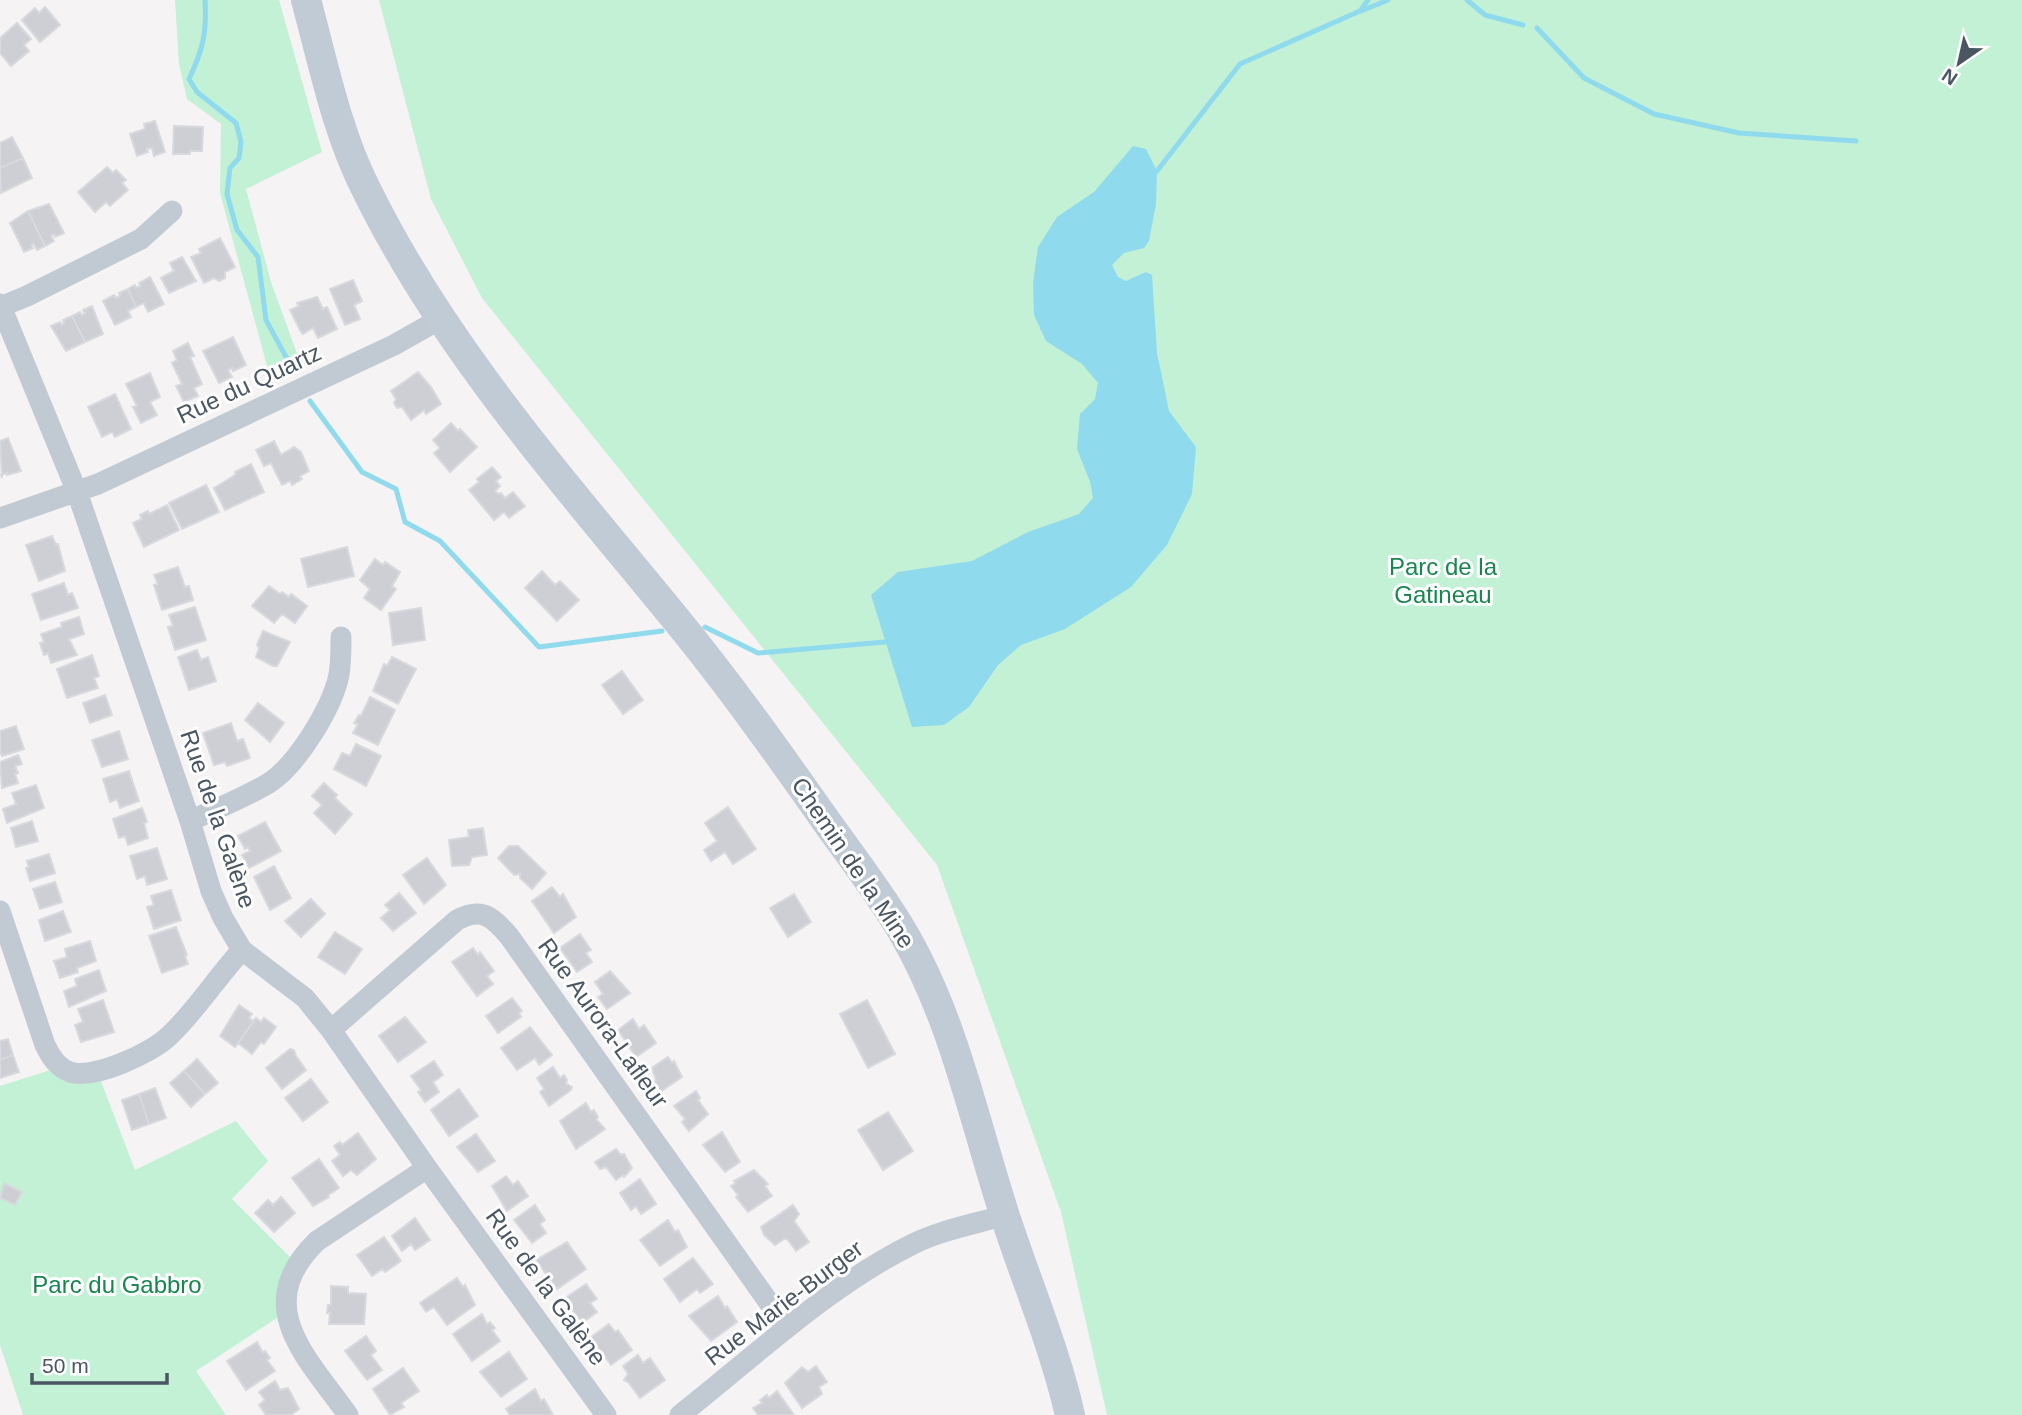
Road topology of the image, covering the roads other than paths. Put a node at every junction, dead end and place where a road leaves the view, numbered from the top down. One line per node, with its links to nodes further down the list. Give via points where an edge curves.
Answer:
1 (306, 0): 4 (street, Chemin de la Mine, via 352,160)
2 (172, 211): 3 (street, via 141,239)
3 (0, 306): 5 (street, Rue de la Galène)
4 (440, 319): 5 (street, Rue du Quartz, via 381,351); 13 (street, Chemin de la Mine, via 478,374 733,692 900,927 954,1047)
5 (77, 492): 6 (street, Rue du Quartz); 8 (street, Rue de la Galène)
6 (0, 518)
7 (341, 637): 8 (street, via 336,685 298,756 270,782)
8 (190, 821): 10 (street, Rue de la Galène, via 211,891)
9 (0, 911): 10 (street, via 45,1045 51,1058 71,1072 97,1072 158,1045)
10 (242, 950): 11 (street, Rue de la Galène, via 305,998)
11 (331, 1030): 12 (street, Rue de la Galène); 14 (street, Rue Aurora-Lafleur, via 457,920 478,913 490,918 509,936)
12 (427, 1168): 15 (street, via 317,1241 290,1279 285,1302 292,1334); 16 (street, Rue de la Galène)
13 (1005, 1215): 14 (street, Rue Marie-Burger, via 916,1243); 18 (street, Chemin de la Mine, via 1044,1320)
14 (787, 1328): 17 (street, Rue Marie-Burger)
15 (348, 1415)
16 (607, 1415)
17 (680, 1415)
18 (1070, 1415)

